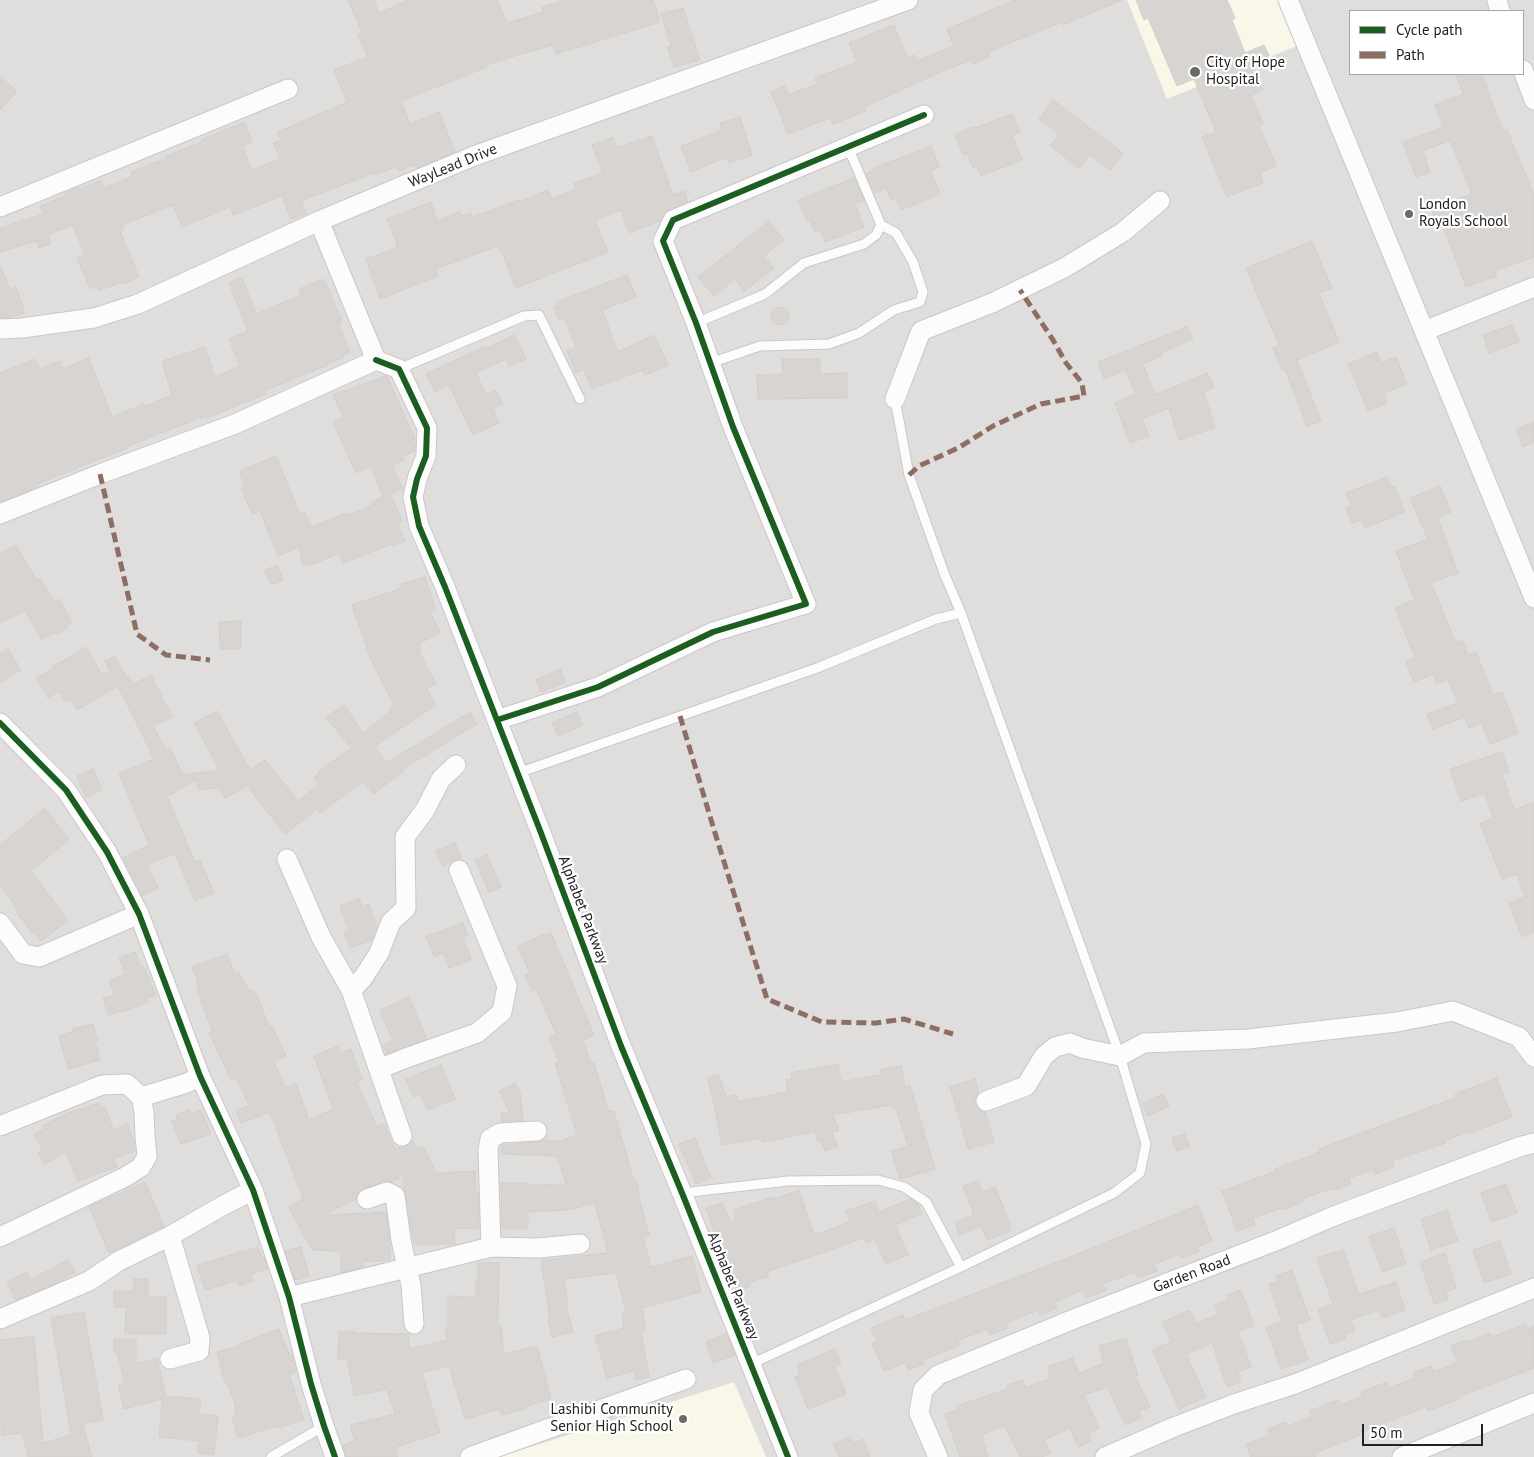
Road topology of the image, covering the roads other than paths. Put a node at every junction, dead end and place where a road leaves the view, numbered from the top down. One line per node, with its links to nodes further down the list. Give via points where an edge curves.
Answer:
1 (908, 0): 10 (street, WayLead Drive, via 474,156)
2 (1288, 0): 15 (street)
3 (1524, 73): 5 (street)
4 (288, 89): 9 (street)
5 (1534, 100)
6 (924, 115): 7 (street)
7 (848, 147): 11 (lane); 13 (street, via 673,220 663,240)
8 (1160, 201): 20 (street, via 1123,232 1064,268 992,303 921,331)
9 (0, 207)
10 (319, 221): 14 (street, WayLead Drive, via 138,304 94,318); 16 (street)
11 (881, 225): 13 (lane, via 876,235 864,244 804,263 765,294); 17 (lane, via 896,233 913,262 923,292 920,302 894,310 859,333 829,344 760,346)
12 (1534, 287): 15 (street)
13 (696, 322): 17 (street)
14 (0, 329)
15 (1424, 330): 22 (street)
16 (376, 360): 18 (street); 21 (street, via 235,424)
17 (710, 363): 24 (street, via 806,604 713,632 598,687)
18 (399, 369): 19 (lane, via 524,316 539,315); 24 (street, Alphabet Parkway, via 427,428 426,456 413,497 419,526)
19 (580, 399)
20 (895, 399): 23 (lane, via 909,476)
21 (0, 514)
22 (1534, 598)
23 (961, 613): 27 (lane, via 936,619 817,668); 33 (lane)
24 (497, 720): 27 (street, Alphabet Parkway)
25 (0, 723): 30 (street, via 66,790 107,852)
26 (456, 765): 32 (street, via 441,779 425,810 405,837 406,908 391,922 379,953)
27 (518, 773): 44 (street, Alphabet Parkway, via 621,1046)
28 (287, 859): 32 (street, via 321,937)
29 (459, 870): 35 (street, via 507,986 502,1012 477,1033)
30 (138, 914): 31 (street, via 39,957 23,954); 36 (street)
31 (0, 923)
32 (351, 990): 35 (street)
33 (1120, 1056): 34 (street, via 1144,1044 1248,1039 1397,1022 1453,1011 1519,1037); 38 (street, via 1070,1043 1055,1047 1044,1056 1026,1086); 51 (lane, via 1146,1144 1140,1174 1114,1193)
34 (1534, 1057)
35 (379, 1069): 41 (street)
36 (200, 1076): 37 (street); 43 (street)
37 (142, 1097): 39 (street, via 127,1084 102,1085); 47 (street, via 147,1156 142,1167)
38 (986, 1101)
39 (0, 1126)
40 (537, 1131): 49 (street, via 500,1133 490,1139)
41 (402, 1136)
42 (1534, 1143): 65 (street, Garden Road, via 1334,1216 938,1375 923,1390 919,1413)
43 (253, 1190): 46 (street); 53 (street)
44 (682, 1193): 51 (lane, via 788,1181 878,1180 895,1184 926,1202); 57 (street, Alphabet Parkway)
45 (367, 1199): 50 (street, via 386,1192 395,1196)
46 (170, 1236): 54 (street, via 89,1281); 56 (street, via 200,1338 199,1351)
47 (0, 1237)
48 (580, 1244): 49 (street, via 538,1248)
49 (491, 1247): 50 (street)
50 (408, 1268): 53 (street); 55 (street)
51 (961, 1268): 57 (lane)
52 (1534, 1288): 66 (street, via 1295,1384 1174,1427)
53 (289, 1297): 60 (street)
54 (0, 1319)
55 (414, 1324)
56 (170, 1359)
57 (751, 1364): 64 (street, Alphabet Parkway)
58 (686, 1380): 63 (street)
59 (1534, 1403): 67 (street)
60 (324, 1426): 61 (lane); 62 (street)
61 (271, 1457)
62 (335, 1457)
63 (470, 1457)
64 (788, 1457)
65 (938, 1457)
66 (1105, 1457)
67 (1402, 1457)

